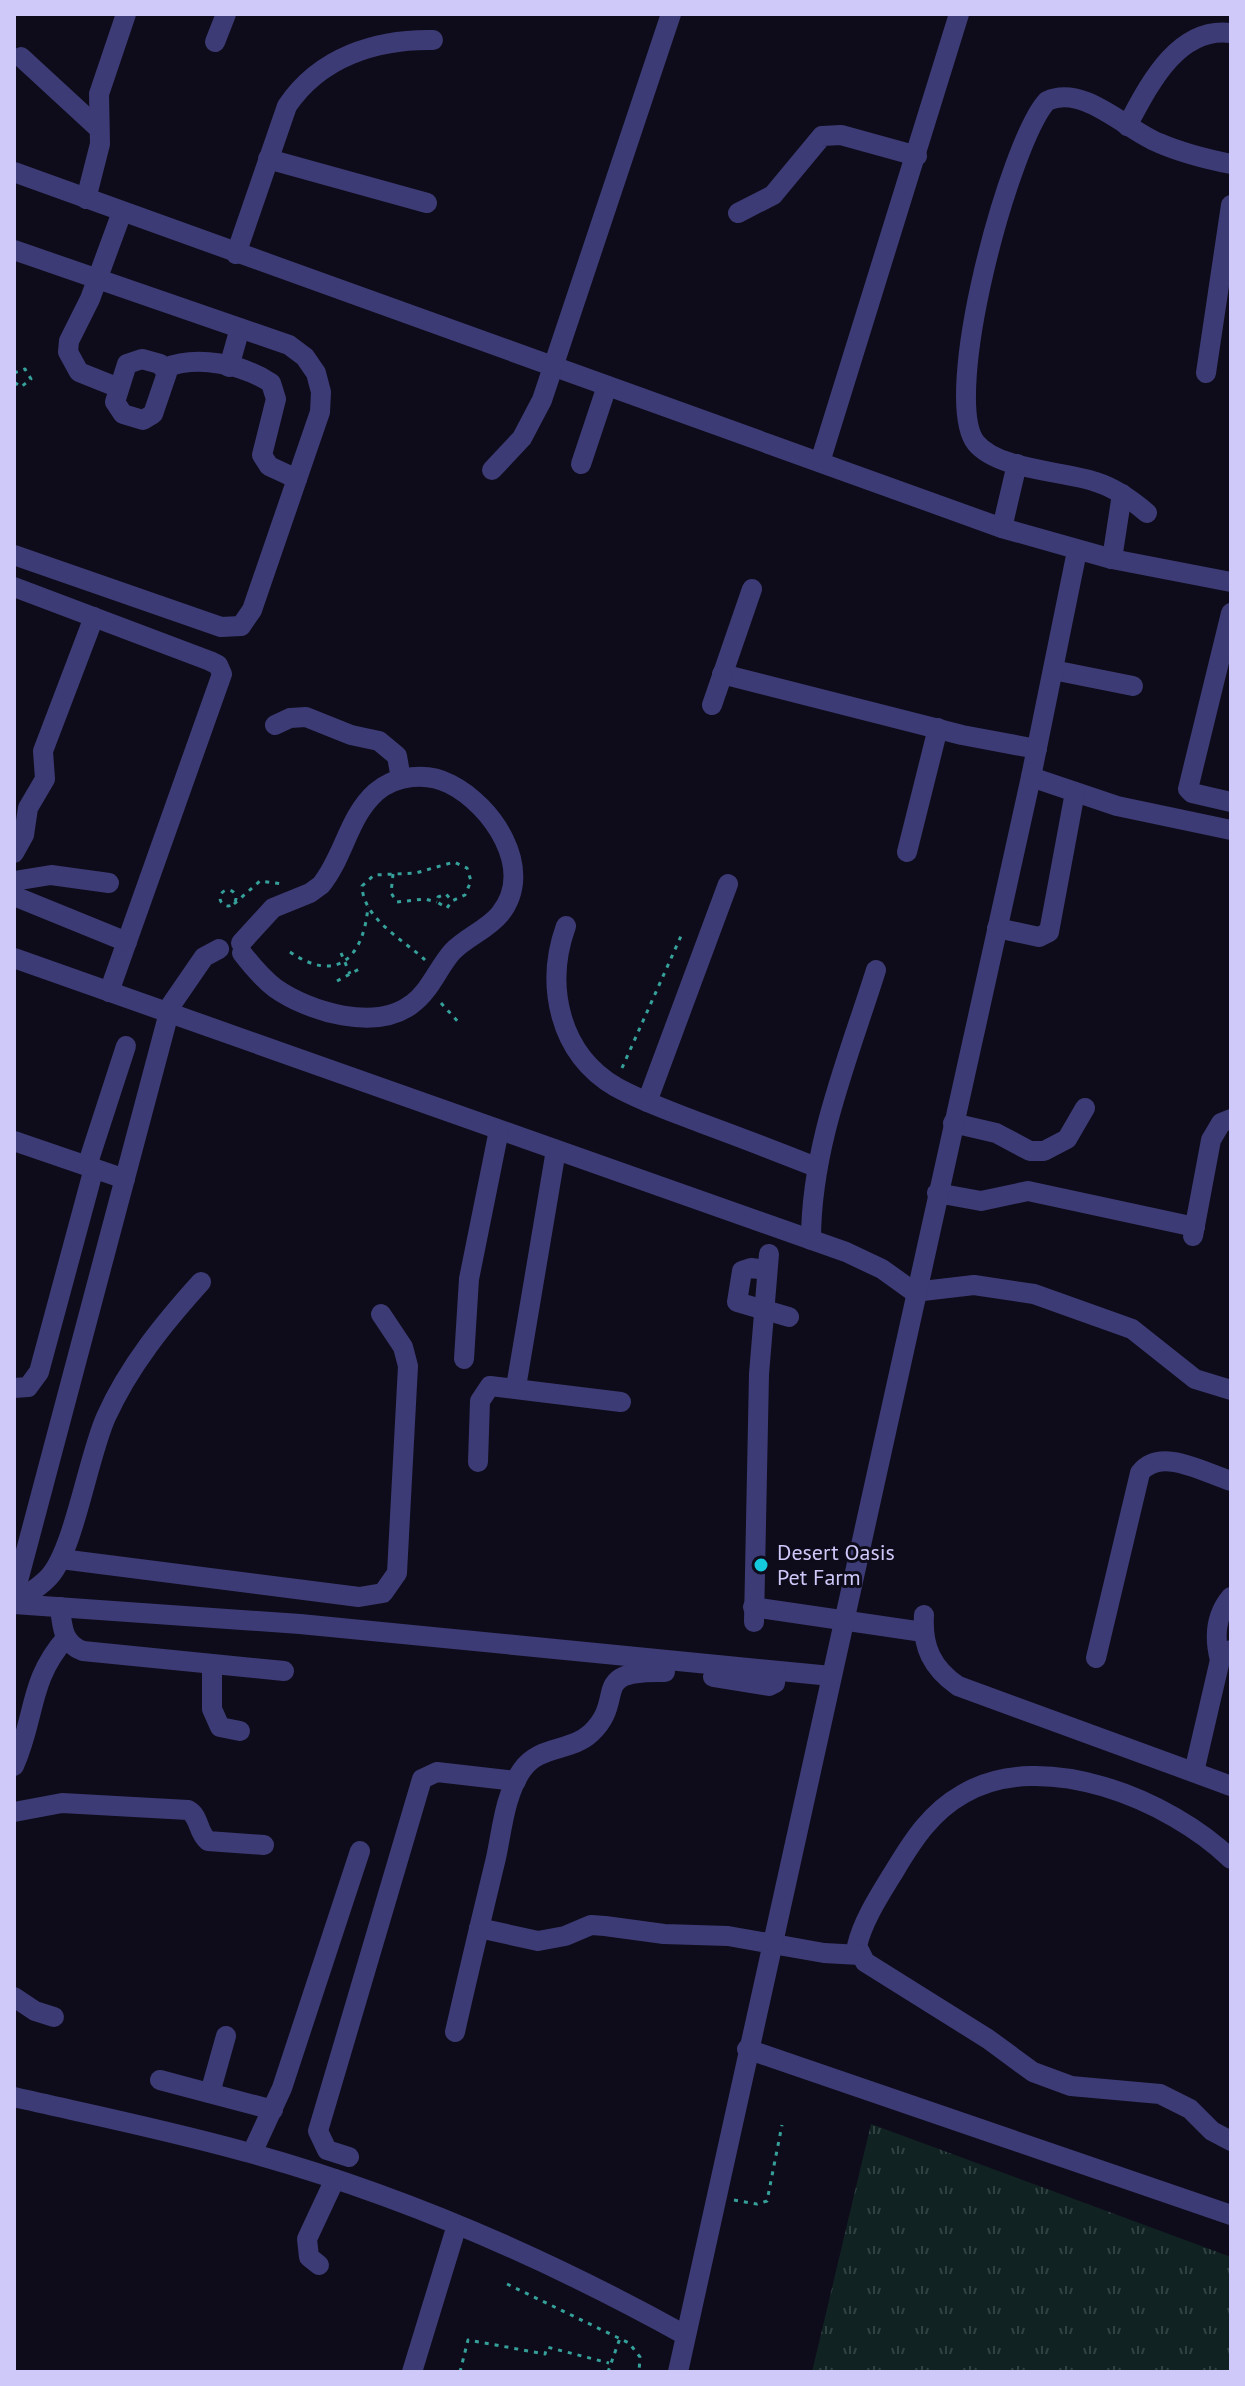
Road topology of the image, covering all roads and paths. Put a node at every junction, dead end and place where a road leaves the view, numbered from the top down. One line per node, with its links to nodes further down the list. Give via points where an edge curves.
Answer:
1 (126, 14): 10 (street, via 99,94)
2 (226, 14): 7 (street)
3 (671, 14): 25 (street)
4 (959, 14): 11 (street)
5 (1231, 33): 9 (street, via 1207,34 1170,57)
6 (433, 40): 12 (street, via 378,44 311,77 287,106)
7 (215, 42)
8 (21, 57): 10 (street)
9 (1127, 126): 13 (street, via 1187,154); 34 (street, via 1079,99 1057,96 1040,109 1022,147 976,299 966,394 967,426 976,444)
10 (98, 128): 15 (street, via 99,155)
11 (917, 156): 19 (street, via 841,135 822,136 773,195); 32 (street)
12 (268, 159): 16 (street); 21 (street)
13 (1231, 164)
14 (14, 172): 15 (street)
15 (86, 199): 18 (street)
16 (427, 203)
17 (1231, 205): 28 (street)
18 (122, 212): 21 (street); 22 (street)
19 (738, 213)
20 (14, 250): 22 (street)
21 (236, 254): 25 (street)
22 (97, 279): 23 (street); 31 (street, via 68,352 79,372)
23 (240, 328): 24 (street); 36 (street, via 289,345 316,373 320,412)
24 (229, 367): 26 (street, via 191,361); 36 (street, via 263,377 275,389 262,455 269,466)
25 (553, 367): 30 (street); 35 (street, via 533,420)
26 (165, 368): 31 (street, via 131,360); 31 (street, via 166,379 148,418 138,420 119,411)
27 (14, 373): 29 (path, via 25,369 31,379 21,387)
28 (1206, 373)
29 (14, 382)
30 (607, 386): 32 (street); 33 (street)
31 (119, 388)
32 (820, 462): 39 (street)
33 (581, 464)
34 (1017, 464): 37 (street, via 1095,481); 39 (street)
35 (492, 470)
36 (297, 479): 41 (street, via 248,619 231,629)
37 (1122, 494): 38 (street); 42 (street)
38 (1147, 513)
39 (1002, 528): 40 (street)
40 (1077, 551): 42 (street); 49 (street)
41 (14, 555)
42 (1112, 559): 43 (street)
43 (1231, 582)
44 (14, 587): 47 (street)
45 (752, 589): 50 (street)
46 (1231, 613): 48 (street)
47 (94, 617): 62 (street, via 43,751 45,779 28,808 24,835); 75 (street, via 210,661 222,674)
48 (1226, 642): 59 (street, via 1188,789)
49 (1053, 670): 51 (street); 55 (street)
50 (722, 674): 52 (street); 54 (street)
51 (1133, 686)
52 (712, 705)
53 (275, 725): 57 (street, via 306,717 379,741 397,756)
54 (938, 728): 55 (street); 61 (street)
55 (1037, 749): 56 (street)
56 (1031, 777): 58 (street); 73 (street)
57 (401, 779): 76 (street, via 365,803 321,885 273,908); 84 (street, via 441,779 461,789 495,822 510,857 510,889 501,913 467,938)
58 (1075, 792): 60 (street); 73 (street, via 1049,932 1039,937)
59 (1231, 802)
60 (1231, 830)
61 (907, 852)
62 (14, 853)
63 (393, 872): 69 (path, via 461,864 471,881 465,895); 70 (path, via 390,886 397,902); 71 (path, via 366,879 362,895)
64 (14, 881): 65 (street, via 51,875)
65 (109, 883)
66 (728, 884): 91 (street)
67 (222, 892): 67 (path, via 222,904 234,904 234,892)
68 (14, 896): 75 (street)
69 (452, 901): 70 (path, via 443,908); 70 (path, via 446,894)
70 (437, 902)
71 (368, 906): 80 (path, via 361,941); 84 (path)
72 (566, 926): 90 (street, via 556,953 559,1014 581,1054)
73 (997, 928): 94 (street)
74 (681, 936): 90 (path)
75 (127, 942): 86 (street)
76 (242, 948): 84 (street, via 257,972 287,994 357,1017 396,1014 414,1003); 87 (street, via 229,960 219,949 198,964)
77 (290, 952): 80 (path, via 319,965)
78 (341, 953): 80 (path)
79 (14, 958): 86 (street)
80 (345, 962): 83 (path)
81 (361, 968): 83 (path)
82 (876, 970): 99 (street)
83 (350, 974): 85 (path)
84 (432, 980): 88 (path)
85 (337, 981)
86 (109, 992): 87 (street)
87 (169, 1014): 95 (street); 100 (street)
88 (461, 1025)
89 (126, 1046): 98 (street)
90 (614, 1086): 91 (street)
91 (647, 1102): 99 (street)
92 (1085, 1108): 94 (street, via 1067,1139 1044,1151 1030,1151 996,1133)
93 (1231, 1119): 101 (street, via 1221,1123 1211,1140 1194,1231 1037,1192 981,1201)
94 (953, 1123): 101 (street)
95 (499, 1130): 97 (street); 109 (street, via 471,1266)
96 (14, 1141): 98 (street)
97 (556, 1150): 102 (street); 110 (street)
98 (90, 1167): 100 (street); 111 (street, via 39,1372 28,1387)
99 (816, 1167): 102 (street)
100 (125, 1179): 117 (street)
101 (937, 1193): 105 (street)
102 (811, 1240): 105 (street, via 874,1264)
103 (768, 1262): 106 (street, via 742,1271 736,1300)
104 (201, 1282): 116 (street, via 132,1368 107,1416)
105 (914, 1292): 112 (street, via 974,1285 1034,1294 1132,1329 1195,1379); 121 (street)
106 (765, 1312): 108 (street); 121 (street, via 753,1614)
107 (381, 1314): 116 (street, via 394,1329 408,1366 397,1573 383,1593 359,1597)
108 (789, 1317)
109 (464, 1359)
110 (516, 1387): 113 (street); 114 (street, via 490,1386 483,1393)
111 (14, 1388)
112 (1231, 1390)
113 (621, 1402)
114 (478, 1462)
115 (1231, 1481): 124 (street, via 1162,1460 1145,1466)
116 (61, 1559): 119 (street, via 50,1577)
117 (14, 1596)
118 (1231, 1597): 123 (street, via 1216,1631)
119 (14, 1604): 120 (street)
120 (60, 1607): 122 (street); 127 (street, via 314,1625)
121 (843, 1619): 128 (street); 131 (street, via 923,1624 933,1664 958,1686)
122 (66, 1638): 125 (street, via 83,1651); 130 (street, via 36,1683)
123 (1225, 1655): 131 (street)
124 (1096, 1658)
125 (212, 1664): 126 (street); 129 (street, via 214,1719 220,1727)
126 (284, 1671)
127 (776, 1671): 128 (street); 132 (street, via 775,1683 769,1686 668,1672 627,1673 611,1686 593,1732 541,1753)
128 (831, 1676): 139 (street)
129 (240, 1731)
130 (14, 1766)
131 (1194, 1772): 133 (street)
132 (516, 1781): 138 (street); 153 (street, via 437,1772 422,1779 319,2124 322,2145)
133 (1231, 1786)
134 (14, 1812): 135 (street, via 73,1803 188,1810 208,1841)
135 (264, 1845)
136 (360, 1851): 149 (street)
137 (1231, 1859): 140 (street, via 1181,1819 1111,1789 1036,1776 987,1782 943,1807 910,1844 859,1937)
138 (479, 1928): 139 (street, via 538,1941 591,1925); 143 (street)
139 (771, 1944): 140 (street); 145 (street)
140 (860, 1955): 151 (street, via 1033,2072 1071,2086 1160,2094 1190,2109)
141 (14, 1997): 142 (street)
142 (54, 2017)
143 (455, 2032)
144 (226, 2036): 147 (street)
145 (747, 2049): 155 (street); 156 (street)
146 (160, 2080): 147 (street)
147 (210, 2093): 149 (street)
148 (14, 2097): 152 (street)
149 (273, 2110): 152 (street)
150 (782, 2125): 155 (path, via 767,2201)
151 (1231, 2141)
152 (252, 2153): 154 (street)
153 (349, 2157)
154 (335, 2179): 157 (street); 158 (street, via 307,2239 309,2257)
155 (715, 2196): 160 (street)
156 (1231, 2215)
157 (457, 2225): 160 (street, via 567,2273); 163 (street)
158 (319, 2265)
159 (507, 2284): 161 (path)
160 (685, 2335): 167 (street)
161 (620, 2337): 162 (path); 166 (path, via 636,2349)
162 (609, 2363): 164 (path, via 547,2347 545,2354 468,2340); 165 (path)
163 (412, 2372)
164 (460, 2372)
165 (608, 2372)
166 (639, 2372)
167 (678, 2372)

